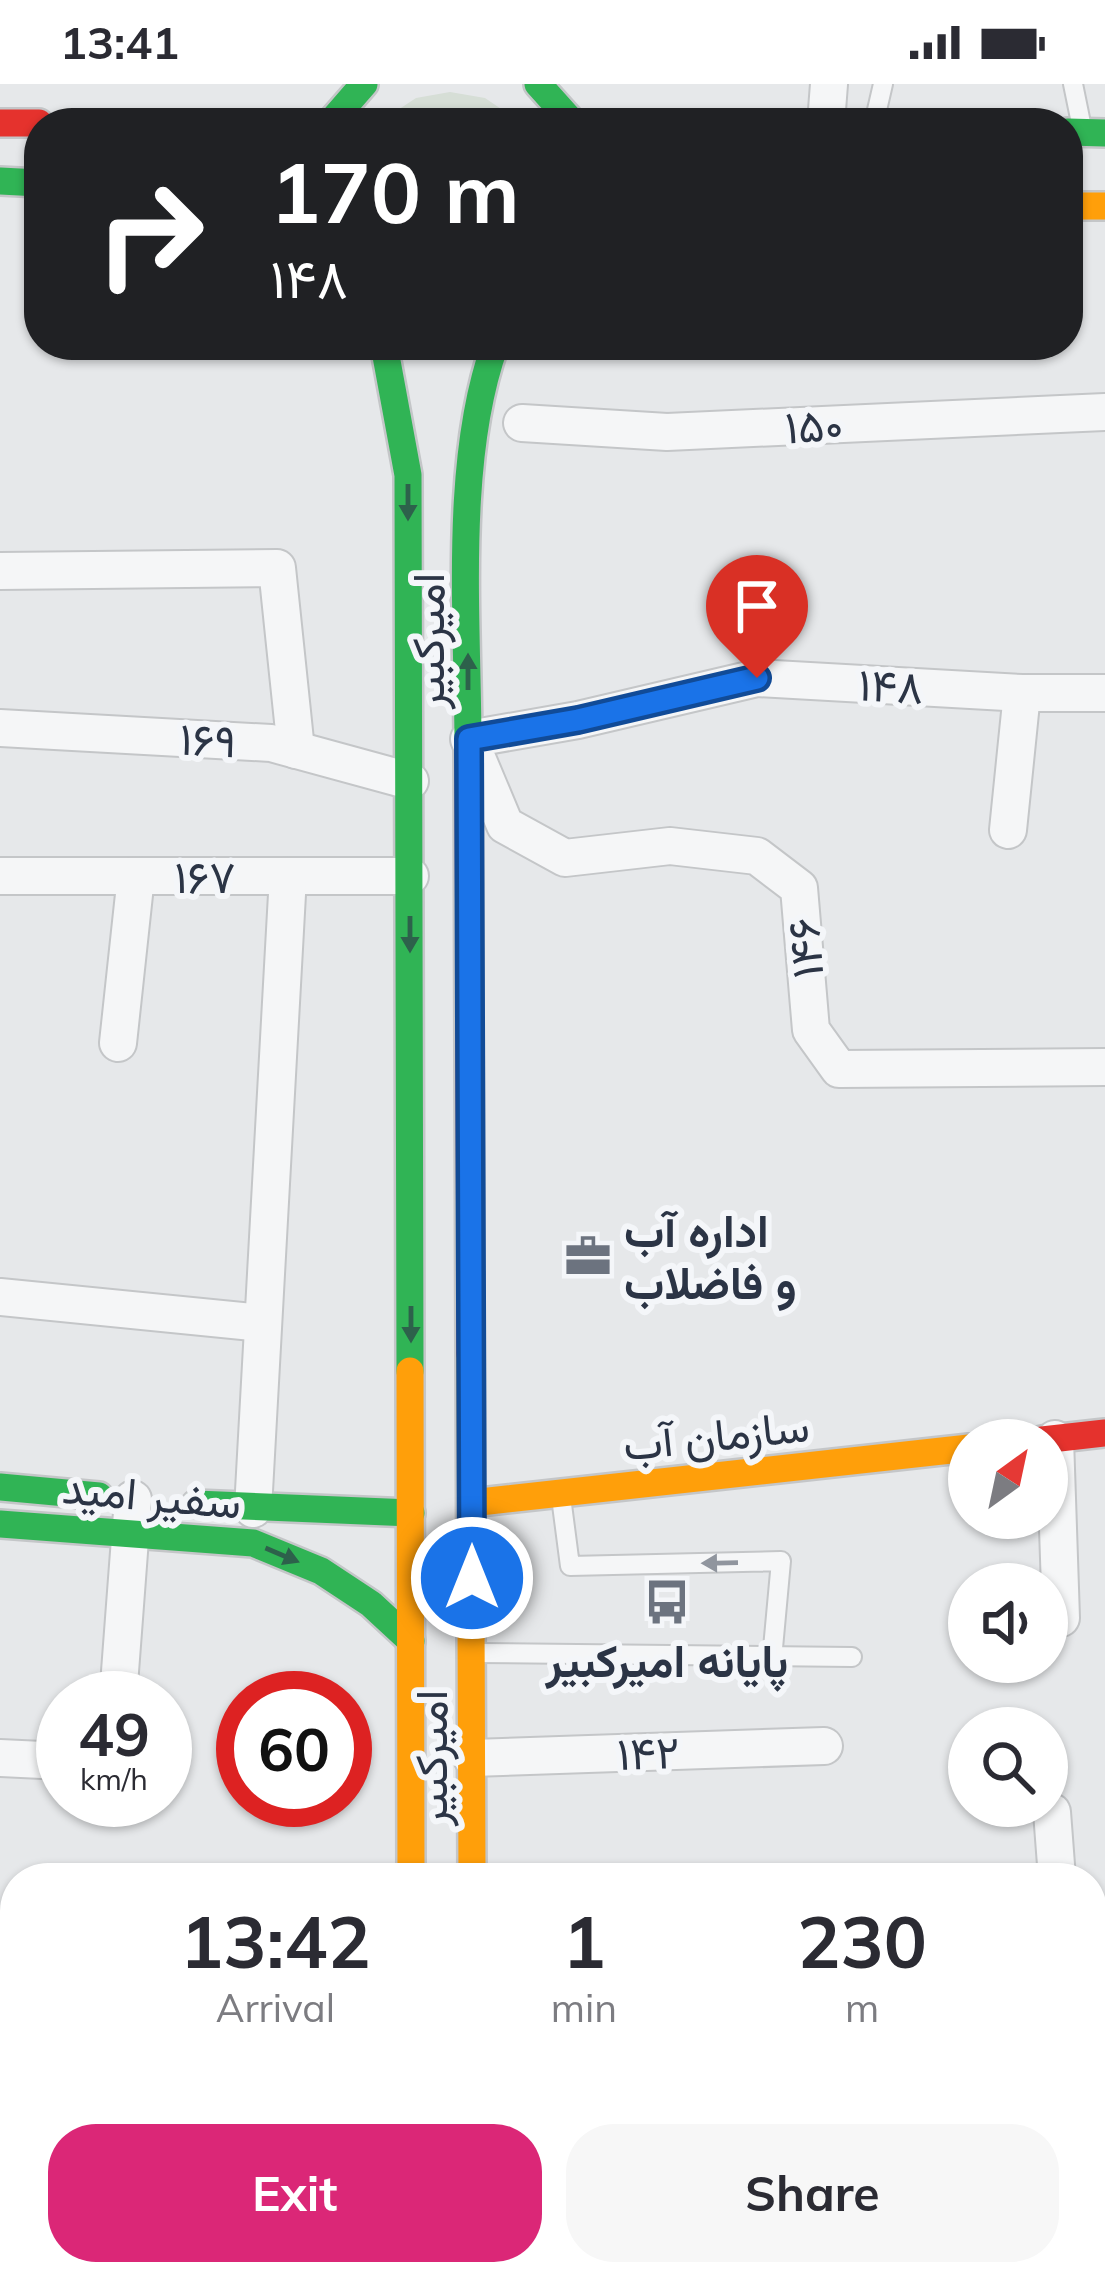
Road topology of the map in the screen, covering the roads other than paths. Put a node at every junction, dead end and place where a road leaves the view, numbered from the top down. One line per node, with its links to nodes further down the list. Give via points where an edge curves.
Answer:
1 (364, 84): 3 (main road)
2 (538, 84): 4 (main road)
3 (343, 108)
4 (559, 108)
5 (394, 360): 8 (main road, امیرکبیر)
6 (489, 360): 8 (main road, امیرکبیر)
7 (1105, 412): 9 (street, ۱۵۰, via 667,432)
8 (436, 423): 14 (main road, امیرکبیر, one-way to 8); 16 (main road, امیرکبیر, one-way to 16, via 408,475)
9 (523, 423)
10 (0, 571): 15 (street, via 277,568)
11 (1022, 693): 12 (street, ۱۴۸); 14 (street, ۱۴۸, via 757,678); 17 (street)
12 (1105, 693)
13 (0, 728): 15 (street, ۱۶۹)
14 (469, 739): 23 (street, ۱۴۶, via 505,825 565,858 670,845 757,856 799,888 811,1030 839,1069); 31 (main road, امیرکبیر)
15 (296, 750): 16 (street, ۱۶۹)
16 (410, 781): 21 (main road, امیرکبیر)
17 (1008, 830)
18 (0, 876): 19 (street, ۱۶۷)
19 (136, 876): 20 (street, ۱۶۷); 22 (street)
20 (288, 876): 21 (street, ۱۶۷); 25 (street)
21 (410, 876): 33 (main road, امیرکبیر, one-way to 33)
22 (118, 1043)
23 (1105, 1067)
24 (0, 1297): 25 (street)
25 (263, 1323): 32 (street)
26 (1105, 1433): 27 (main road)
27 (1068, 1437)
28 (948, 1450): 30 (main road, سازمان آب)
29 (0, 1487): 34 (main road, سفیر امید)
30 (561, 1493): 31 (main road, سازمان آب); 39 (lane, one-way to 30, via 782,1561 570,1566)
31 (471, 1503): 37 (main road, امیرکبیر)
32 (253, 1509): 33 (main road, سفیر امید); 34 (main road, سفیر امید)
33 (411, 1513): 36 (main road, امیرکبیر)
34 (132, 1515): 35 (main road, سفیر امید); 36 (main road, سفیر امید, one-way to 36, via 253,1543 321,1571); 40 (street)
35 (0, 1524)
36 (411, 1641): 46 (main road, امیرکبیر)
37 (472, 1653): 39 (lane); 43 (main road, امیرکبیر)
38 (852, 1658): 39 (lane)
39 (772, 1659)
40 (120, 1671)
41 (824, 1746): 43 (street, ۱۴۲)
42 (0, 1758): 44 (street)
43 (472, 1758): 47 (main road, امیرکبیر)
44 (36, 1760)
45 (1053, 1827): 48 (street)
46 (411, 1863)
47 (472, 1863)
48 (1056, 1863)

